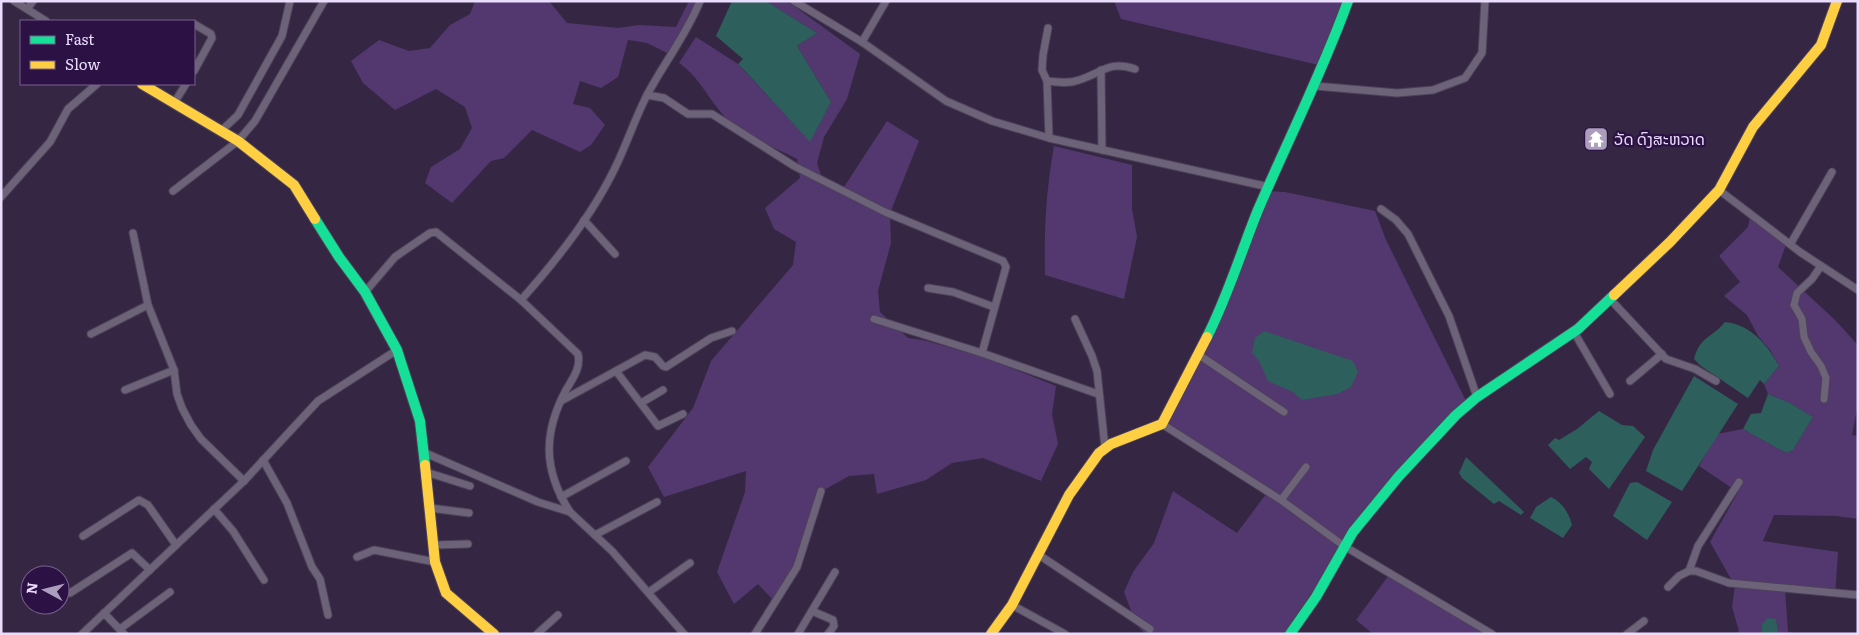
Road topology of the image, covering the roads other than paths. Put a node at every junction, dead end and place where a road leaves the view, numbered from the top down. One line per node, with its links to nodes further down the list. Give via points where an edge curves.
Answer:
1 (14, 1): 11 (street)
2 (33, 1): 11 (street)
3 (290, 1): 26 (street, via 282,36 238,115)
4 (324, 1): 28 (street, via 255,121)
5 (700, 1): 24 (street, via 690,27)
6 (794, 1): 15 (street)
7 (886, 1): 15 (street)
8 (1348, 1): 23 (street)
9 (1485, 1): 23 (street, via 1482,53 1465,78 1433,90 1396,94)
10 (1836, 1): 32 (street, via 1821,44 1753,127)
11 (27, 9): 12 (street)
12 (44, 20)
13 (195, 25): 16 (street, via 211,34 212,38)
14 (1048, 28): 19 (street, via 1042,63)
15 (862, 42): 27 (street, via 946,101 992,121)
16 (195, 69)
17 (1135, 69): 18 (street, via 1113,65)
18 (1101, 70): 19 (street, via 1070,82); 29 (street)
19 (1047, 81): 27 (street)
20 (96, 85): 34 (street, via 68,109 50,142)
21 (144, 85): 25 (street)
22 (185, 85): 25 (street)
23 (1315, 86): 31 (street)
24 (648, 95): 36 (street, via 614,172); 47 (street, via 664,98 688,114 712,114 794,166 885,212 1003,261 1006,267)
25 (174, 104): 26 (street)
26 (221, 131): 28 (street)
27 (1049, 138): 29 (street)
28 (238, 141): 33 (street); 43 (street, via 294,185 338,257)
29 (1102, 150): 31 (street)
30 (1832, 172): 38 (street)
31 (1268, 187): 56 (street, via 1222,306)
32 (1719, 190): 38 (street); 44 (street)
33 (173, 191)
34 (1, 197)
35 (1381, 209): 65 (street, via 1408,234 1449,316)
36 (584, 220): 39 (street); 45 (street)
37 (133, 233): 46 (street)
38 (1791, 243): 40 (street)
39 (615, 254)
40 (1821, 266): 42 (street); 66 (street, via 1797,293 1794,305 1802,319 1810,352 1822,366 1826,378)
41 (928, 288): 47 (street, via 953,292)
42 (1858, 290)
43 (365, 292): 45 (street, via 395,257 434,232); 53 (street)
44 (1610, 299): 51 (street); 55 (street)
45 (521, 300): 67 (street, via 578,354 578,367)
46 (148, 305): 52 (street); 57 (street)
47 (994, 307): 54 (street)
48 (874, 319): 54 (street)
49 (1075, 319): 63 (street, via 1097,371)
50 (732, 331): 58 (street, via 711,338 666,367 650,354)
51 (1574, 332): 64 (street); 65 (street)
52 (91, 334)
53 (397, 350): 73 (street, via 420,421); 74 (street, via 318,400)
54 (982, 353): 63 (street)
55 (1662, 354): 59 (street); 60 (street, via 1666,359 1695,369)
56 (1199, 355): 69 (street); 71 (street)
57 (174, 370): 61 (street); 78 (street, via 177,394 191,425)
58 (616, 371): 67 (street); 68 (street)
59 (1630, 381)
60 (1716, 381)
61 (125, 390)
62 (663, 390): 68 (street)
63 (1098, 394): 72 (street)
64 (1610, 394)
65 (1477, 397): 94 (street, via 1399,476)
66 (1824, 399)
67 (560, 402): 82 (street, via 552,419 549,456)
68 (641, 403): 70 (street, via 658,426)
69 (1284, 412)
70 (683, 414)
71 (1162, 424): 72 (street); 83 (street)
72 (1105, 448): 95 (street, via 1069,495)
73 (423, 452): 77 (street); 87 (street, via 538,502)
74 (263, 460): 78 (street); 111 (street, via 287,503 312,567 320,579)
75 (626, 461): 82 (street)
76 (1306, 467): 83 (street)
77 (426, 472): 80 (street); 85 (street)
78 (244, 481): 86 (street)
79 (1739, 482): 100 (street, via 1698,546)
80 (470, 486)
81 (821, 491): 120 (street, via 798,567)
82 (561, 497): 87 (street)
83 (1281, 500): 94 (street)
84 (657, 502): 89 (street)
85 (430, 508): 88 (street); 92 (street)
86 (214, 509): 93 (street); 102 (street, via 233,531)
87 (570, 512): 89 (street)
88 (469, 513)
89 (595, 535): 105 (street)
90 (83, 536): 93 (street, via 139,500 148,505)
91 (468, 544): 92 (street)
92 (434, 545): 97 (street)
93 (176, 546): 99 (street)
94 (1344, 546): 125 (street, via 1316,597); 126 (street)
95 (1039, 555): 108 (street); 114 (street)
96 (357, 557): 97 (street, via 374,550)
97 (435, 562): 117 (street, via 446,593)
98 (690, 563): 105 (street)
99 (150, 570): 106 (street, via 132,553); 110 (street)
100 (1689, 571): 103 (street); 107 (street, via 1729,583)
101 (836, 572): 109 (street)
102 (264, 580)
103 (1668, 587)
104 (170, 592): 115 (street)
105 (649, 592): 119 (street)
106 (70, 593)
107 (1858, 595)
108 (1012, 604): 123 (street); 124 (street)
109 (812, 611): 121 (street); 122 (street, via 833,620 834,626)
110 (104, 612): 115 (street); 116 (street)
111 (328, 615)
112 (558, 615): 118 (street)
113 (1644, 621): 127 (street)
114 (1150, 629)
115 (122, 632)
116 (82, 634)
117 (494, 634)
118 (537, 634)
119 (684, 634)
120 (755, 634)
121 (798, 634)
122 (828, 634)
123 (991, 634)
124 (1065, 634)
125 (1290, 634)
126 (1492, 634)
127 (1627, 634)

